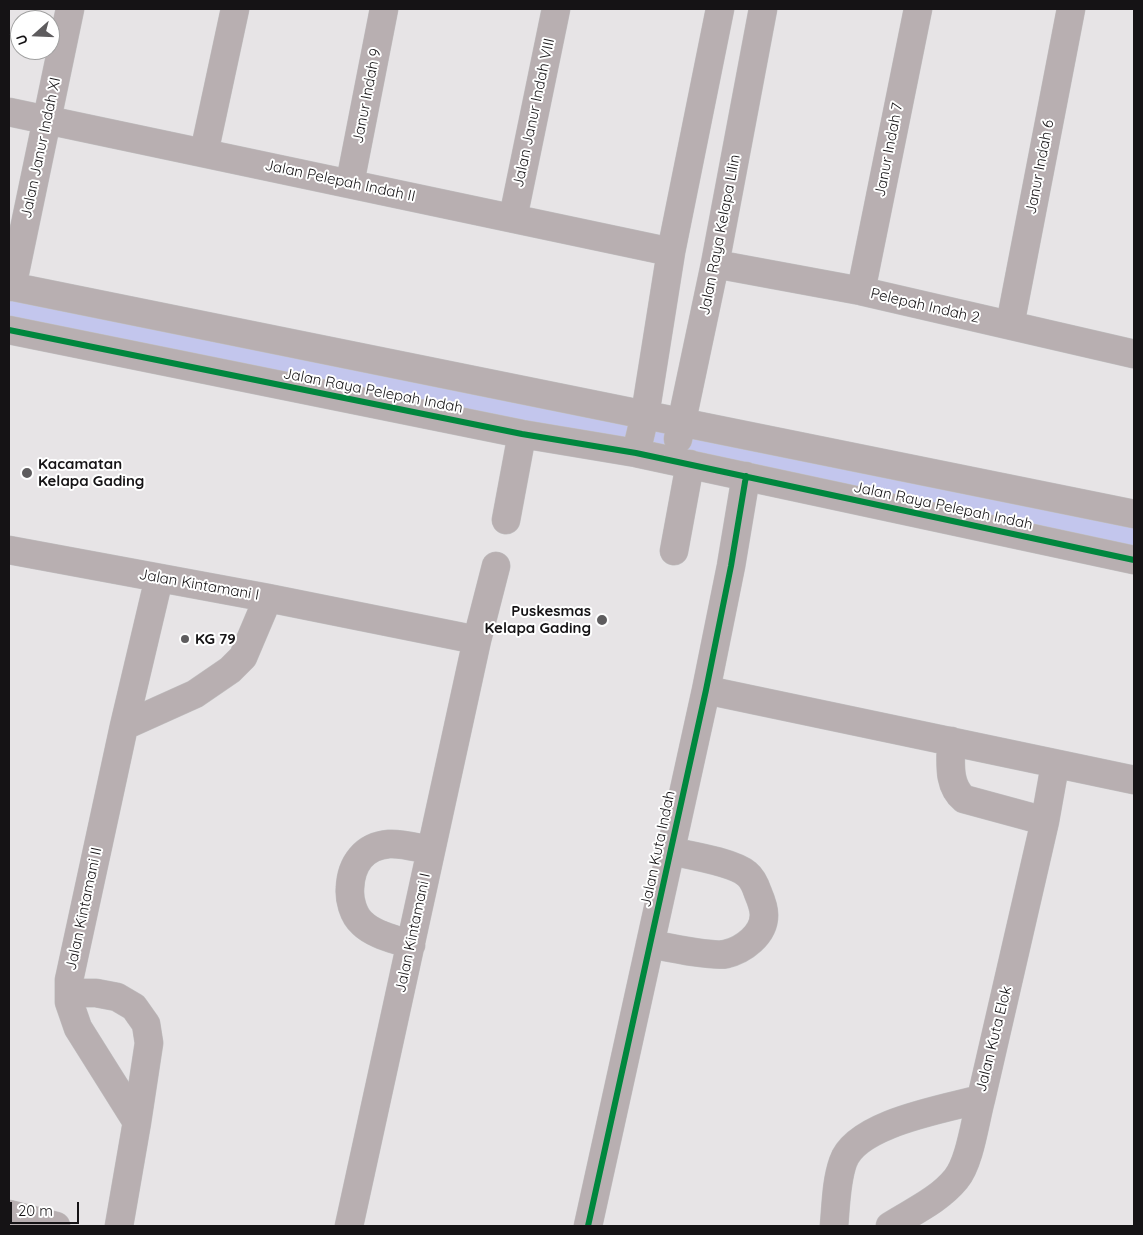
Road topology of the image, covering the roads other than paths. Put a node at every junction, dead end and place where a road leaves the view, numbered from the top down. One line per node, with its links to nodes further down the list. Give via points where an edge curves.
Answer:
1 (70, 9): 10 (street, Jalan Janur Indah XI)
2 (235, 9): 11 (street)
3 (384, 9): 12 (street, Janur Indah 9)
4 (556, 9): 13 (street, Jalan Janur Indah VIII)
5 (720, 9): 14 (street)
6 (763, 9): 15 (street, Jalan Raya Kelapa Lilin)
7 (918, 9): 17 (street, Janur Indah 7)
8 (1071, 9): 18 (street, Janur Indah 6)
9 (9, 112): 10 (street, Jalan Pelepah Indah II)
10 (48, 120): 11 (street, Jalan Pelepah Indah II); 16 (street, Jalan Janur Indah XI)
11 (204, 153): 12 (street, Jalan Pelepah Indah II)
12 (350, 183): 13 (street, Jalan Pelepah Indah II)
13 (513, 218): 14 (street, Jalan Pelepah Indah II)
14 (672, 252): 22 (street)
15 (715, 264): 17 (street, Pelepah Indah 2); 23 (street, Jalan Raya Kelapa Lilin)
16 (10, 286): 22 (street, Jalan Raya Pelepah Indah)
17 (861, 291): 18 (street, Pelepah Indah 2)
18 (1010, 325): 20 (street, Pelepah Indah 2)
19 (9, 330): 21 (street, Jalan Raya Pelepah Indah)
20 (1134, 354)
21 (522, 434): 22 (street, Jalan Raya Pelepah Indah); 26 (street)
22 (640, 434): 23 (street, Jalan Raya Pelepah Indah); 23 (street, Jalan Raya Pelepah Indah)
23 (681, 446): 24 (street, Jalan Raya Pelepah Indah); 25 (street, Jalan Raya Pelepah Indah); 28 (street, Jalan Raya Kelapa Lilin)
24 (739, 474): 29 (street, Jalan Raya Pelepah Indah); 34 (street, Jalan Kuta Indah, via 731,566)
25 (1134, 514)
26 (506, 520)
27 (9, 550): 31 (street, Jalan Kintamani I)
28 (674, 551)
29 (1134, 560)
30 (496, 566): 33 (street, Jalan Kintamani I)
31 (159, 578): 32 (street, Jalan Kintamani I); 35 (street, Jalan Kintamani II)
32 (268, 598): 33 (street, Jalan Kintamani I); 35 (street, via 243,657 230,670 195,694)
33 (477, 640): 40 (street, Jalan Kintamani I)
34 (706, 690): 36 (street); 41 (street, Jalan Kuta Indah)
35 (124, 726): 44 (street, Jalan Kintamani II, via 70,972)
36 (951, 741): 37 (street); 39 (street, via 952,778 958,794)
37 (1055, 765): 38 (street); 39 (street, Jalan Kuta Elok)
38 (1134, 780)
39 (1045, 820): 45 (street, Jalan Kuta Elok)
40 (431, 850): 42 (street, Jalan Kintamani I); 42 (street, via 390,844 378,846 357,860 350,877 350,893 360,922 370,930)
41 (670, 851): 43 (street, Jalan Kuta Indah); 43 (street, via 725,864 747,874 761,900 764,916 751,941 724,955)
42 (411, 944): 50 (street, Jalan Kintamani I)
43 (650, 944): 51 (street, Jalan Kuta Indah)
44 (70, 993): 46 (street, Jalan Kintamani II, via 69,1002 78,1028); 46 (street, via 117,997 134,1007 146,1024 149,1043)
45 (981, 1099): 52 (street, Jalan Kuta Elok, via 880,1128 853,1146 843,1160 838,1181); 53 (street, via 965,1163 957,1179 933,1199)
46 (137, 1122): 49 (street)
47 (9, 1214): 48 (street)
48 (56, 1226)
49 (118, 1226)
50 (349, 1226)
51 (588, 1226)
52 (834, 1226)
53 (890, 1226)

